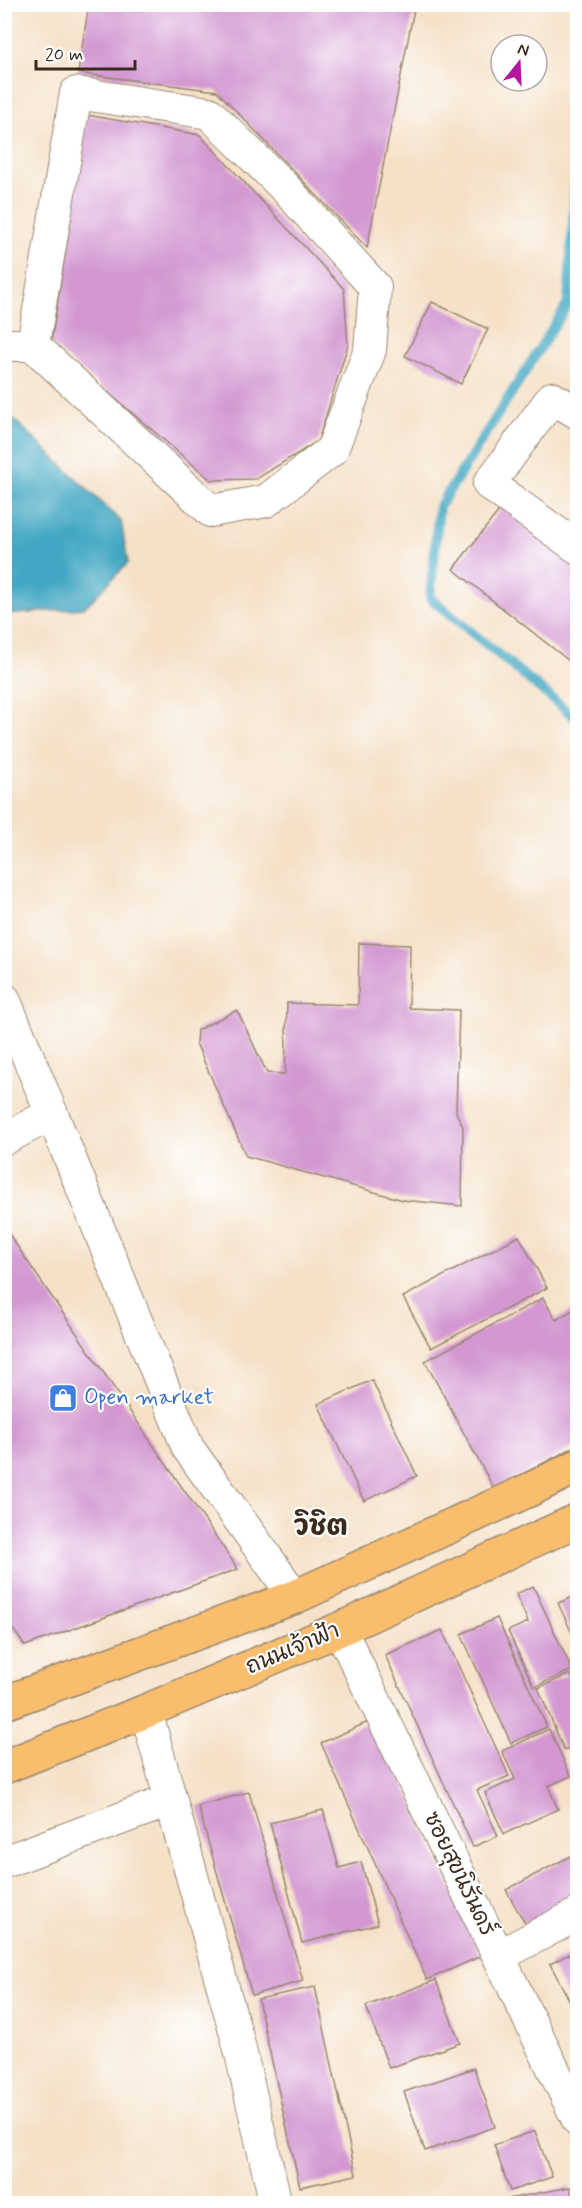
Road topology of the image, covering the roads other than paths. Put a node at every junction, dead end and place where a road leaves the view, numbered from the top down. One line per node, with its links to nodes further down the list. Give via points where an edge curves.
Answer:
1 (19, 345): 1 (street, via 76,93 209,112 375,287 370,350 332,450 267,501 211,511)
2 (578, 413): 3 (street, via 552,398 489,484)
3 (578, 548)
4 (7, 1015): 5 (street)
5 (52, 1114): 6 (street); 9 (street, via 188,1448)
6 (4, 1138)
7 (578, 1466): 9 (main road)
8 (578, 1520): 10 (main road, ถนนเจ้าฟ้า)
9 (295, 1597): 11 (main road)
10 (340, 1629): 12 (main road, ถนนเจ้าฟ้า); 17 (street, ซอยสุขนิรันดร์)
11 (4, 1703)
12 (146, 1712): 13 (main road, ถนนเจ้าฟ้า); 14 (street)
13 (6, 1764)
14 (171, 1800): 15 (street); 19 (street, via 238,2041)
15 (4, 1862)
16 (578, 1914): 17 (street)
17 (499, 1956): 18 (street, ซอยสุขนิรันดร์)
18 (578, 2120)
19 (276, 2204)

